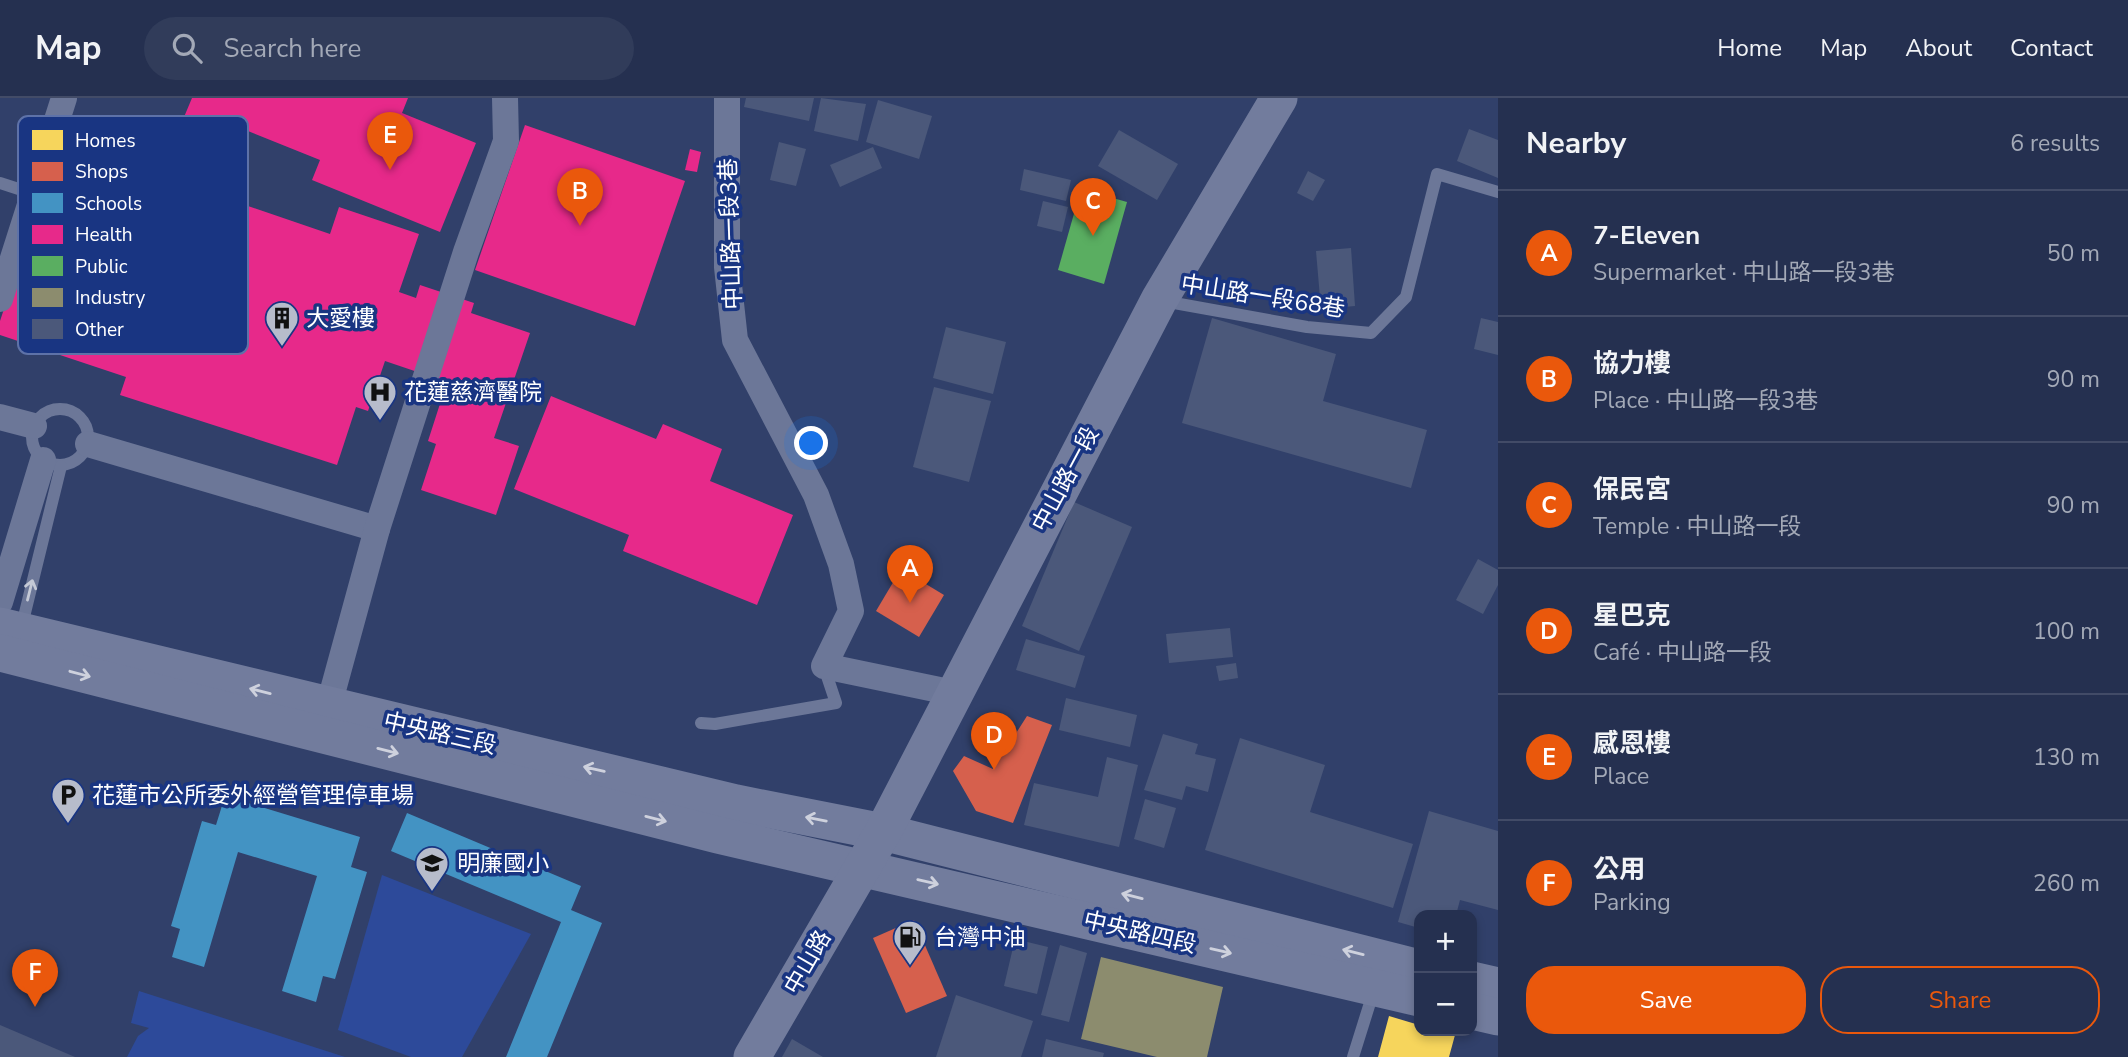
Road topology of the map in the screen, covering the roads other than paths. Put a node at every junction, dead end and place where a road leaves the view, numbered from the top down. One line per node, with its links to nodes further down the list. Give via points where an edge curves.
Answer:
1 (64, 98): 5 (street)
2 (505, 98): 16 (street, via 506,141)
3 (727, 98): 20 (street, 中山路一段3巷, via 727,267 734,340 816,495 841,564 851,611)
4 (1279, 98): 11 (street, 中山路一段)
5 (59, 116)
6 (0, 183): 7 (lane)
7 (18, 189)
8 (1498, 192): 11 (lane, 中山路一段68巷, via 1437,174 1406,297 1371,333 1307,327)
9 (18, 245): 10 (street)
10 (0, 299)
11 (1159, 300): 21 (street, 中山路一段)
12 (0, 417): 13 (street)
13 (34, 426): 14 (lane, via 46,412 73,412 86,425); 15 (lane, via 32,444)
14 (88, 444): 15 (lane, via 78,460); 16 (street)
15 (52, 463): 17 (street); 19 (lane, one-way to 15)
16 (377, 529): 22 (street)
17 (0, 601)
18 (848, 641): 20 (lane)
19 (9, 642): 22 (street, 中央路三段)
20 (824, 666): 21 (street); 23 (lane, via 836,703)
21 (954, 693): 24 (street, 中山路一段)
22 (324, 721): 24 (street, 中央路三段, one-way to 22); 25 (street, 中央路三段, one-way to 25, via 718,835)
23 (701, 723)
24 (883, 832): 25 (street, 中山路一段); 26 (street, 中央路四段, one-way to 24)
25 (862, 866): 29 (street, 中央路四段, one-way to 29); 33 (street, 中山路)
26 (1414, 967)
27 (1477, 981): 28 (street)
28 (1498, 986)
29 (1375, 987): 30 (street, 中央路四段); 34 (lane)
30 (1414, 997)
31 (1477, 1012): 32 (street)
32 (1498, 1017)
33 (752, 1057)
34 (1353, 1057)

